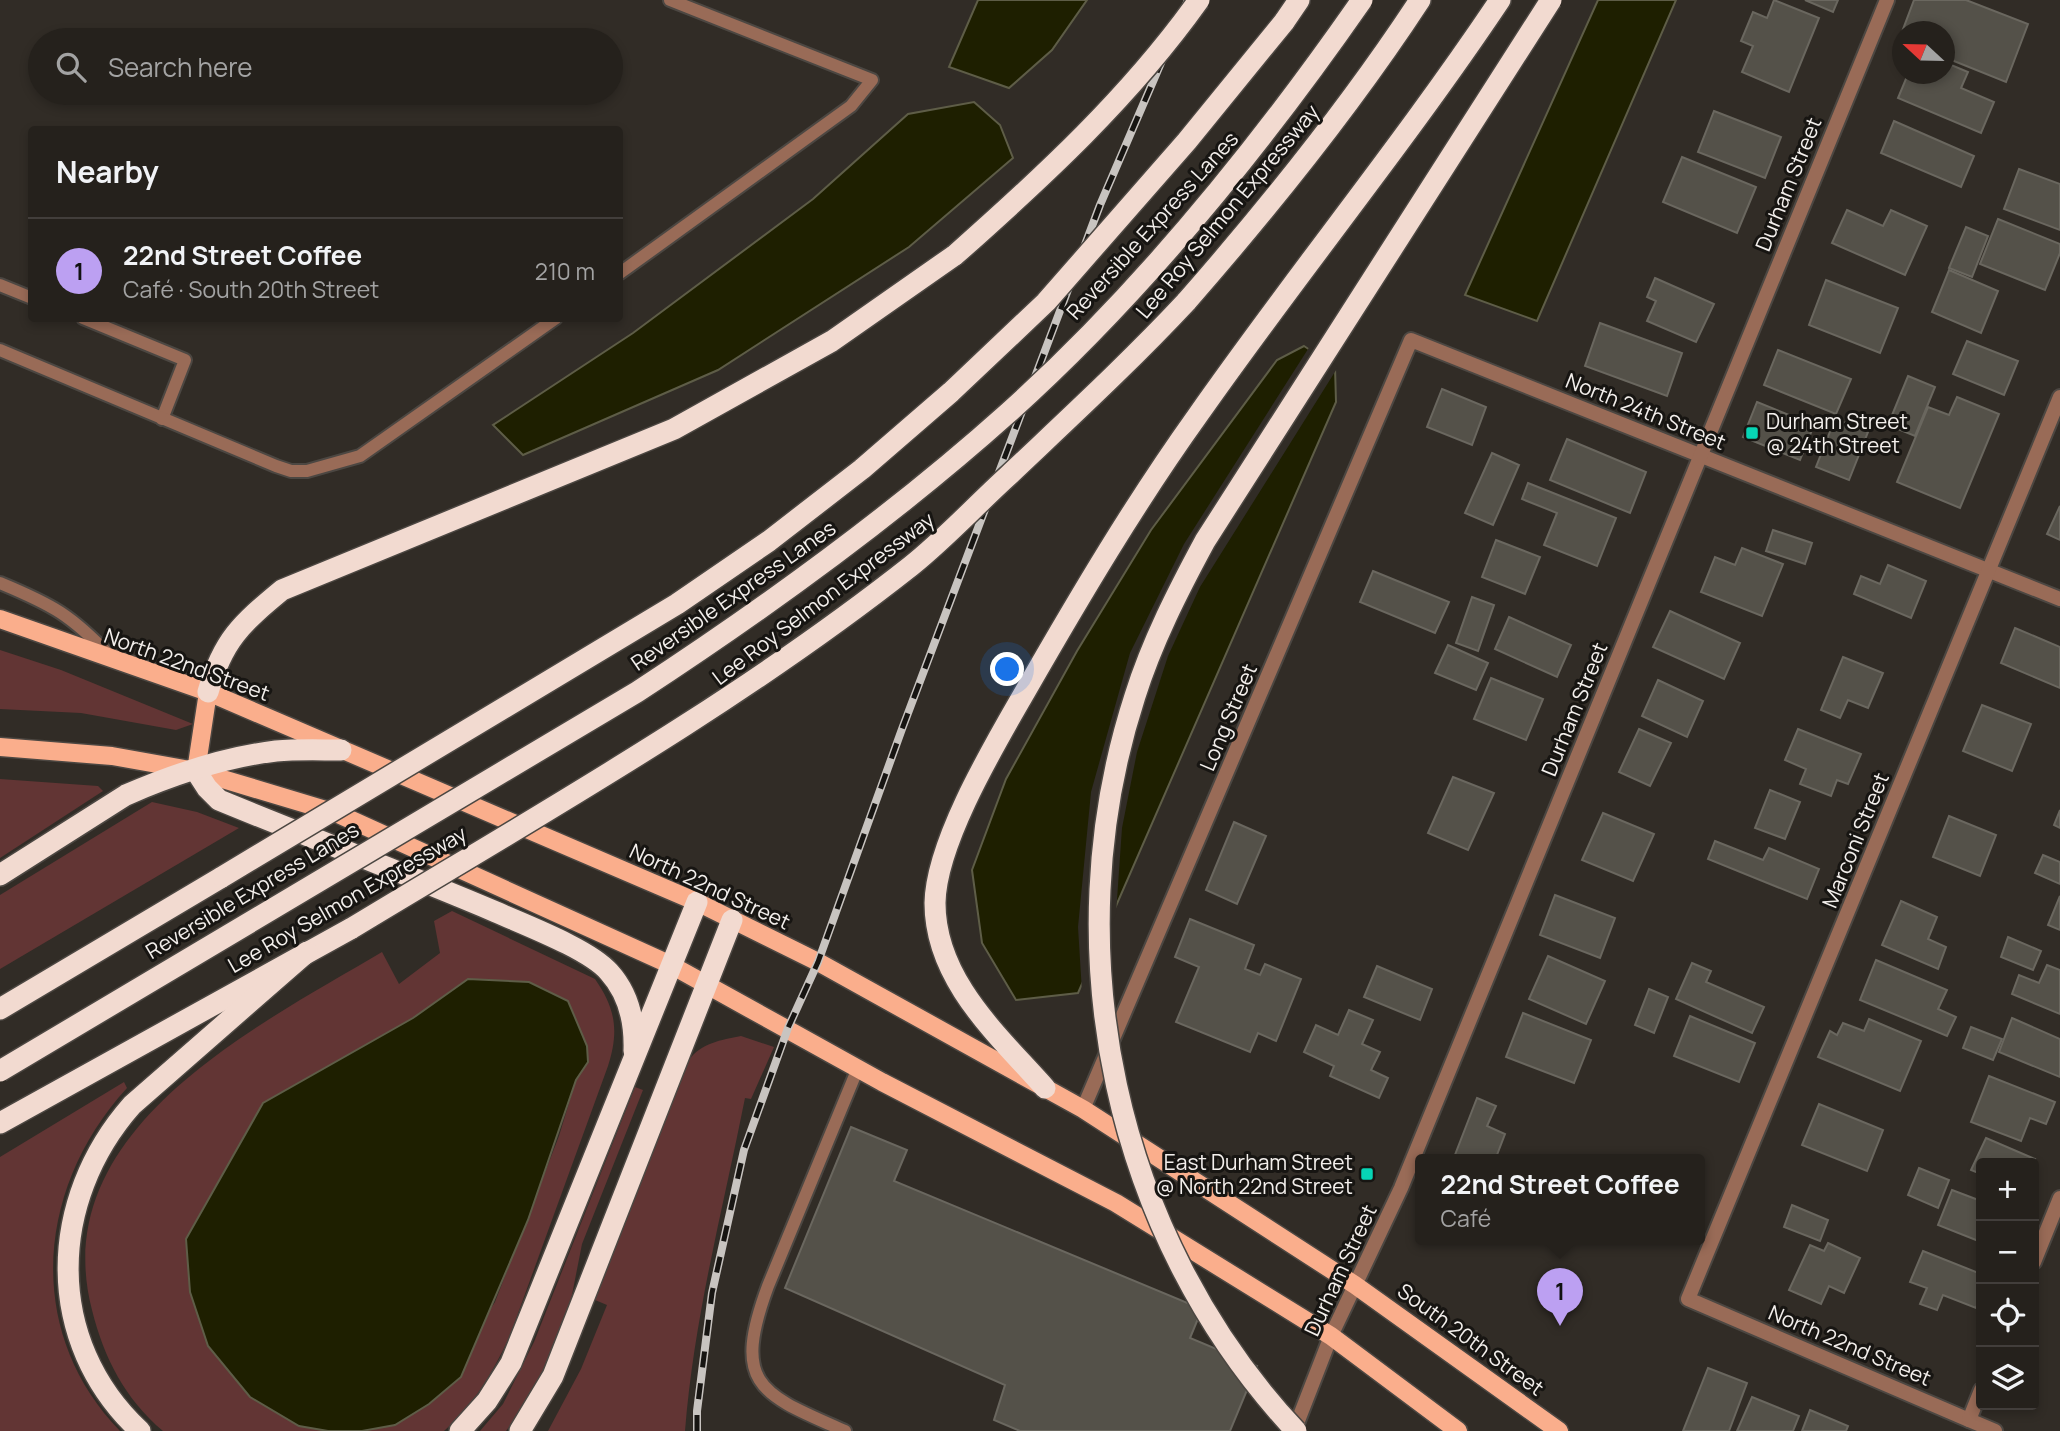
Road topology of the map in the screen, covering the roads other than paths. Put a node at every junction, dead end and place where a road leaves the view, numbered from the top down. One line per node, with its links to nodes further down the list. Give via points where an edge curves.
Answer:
1 (670, 0): 9 (lane, via 872,80 851,106)
2 (1199, 0): 24 (highway, bridge, via 1145,69 1033,186 954,255 832,341 674,429 282,590 242,623 217,659)
3 (1299, 0): 34 (highway, bridge, via 1187,141 1046,302 862,469 677,604)
4 (1362, 0): 37 (highway, Reversible Express Lanes, bridge, via 1282,111 1136,285 1010,411 854,541 637,692)
5 (1420, 0): 31 (highway, Lee Roy Selmon Expressway, bridge, via 1338,119 1186,302 1115,377 960,525 736,695)
6 (1500, 0): 38 (highway, via 1197,416 1099,563 1003,730 950,838 937,879 935,905 943,951 971,1004)
7 (1551, 0): 52 (highway, bridge, via 1194,562 1135,695 1107,818 1099,915 1102,1006 1114,1079 1135,1159 1193,1293 1248,1375)
8 (1887, 0): 18 (street, Durham Street)
9 (623, 271)
10 (0, 285): 11 (lane)
11 (28, 296)
12 (93, 322): 17 (lane, via 185,360)
13 (550, 322): 17 (lane, via 376,448 323,468 291,471)
14 (1411, 340): 18 (street, North 24th Street); 39 (street, Long Street)
15 (0, 350): 17 (lane)
16 (2060, 397): 19 (street, Marconi Street)
17 (162, 419)
18 (1700, 455): 19 (street, North 24th Street); 43 (street, Durham Street, via 1401,1188)
19 (1989, 571): 21 (street, North 24th Street); 44 (street, Marconi Street)
20 (0, 583): 23 (lane, via 48,603 79,623)
21 (2060, 599)
22 (0, 620): 23 (main road, North 22nd Street)
23 (116, 662): 24 (main road, North 22nd Street)
24 (208, 692): 26 (main road, North 22nd Street); 27 (main road)
25 (0, 747): 27 (main road, via 112,756)
26 (341, 750): 27 (highway, via 277,751); 29 (main road, North 22nd Street)
27 (197, 771): 28 (highway, via 125,795); 32 (main road, via 336,813); 35 (highway, via 219,800 530,927 607,969 629,1005)
28 (0, 875)
29 (697, 902): 30 (main road, North 22nd Street); 32 (highway)
30 (732, 920): 33 (highway); 38 (main road, North 22nd Street, via 818,962)
31 (307, 952): 40 (highway, Lee Roy Selmon Expressway); 48 (highway, via 132,1105 110,1130 81,1185 69,1242 71,1303 95,1370)
32 (671, 965): 33 (main road); 35 (highway)
33 (705, 983): 36 (main road); 50 (highway, via 553,1376)
34 (0, 1009)
35 (633, 1060): 49 (highway, via 511,1363 487,1401)
36 (858, 1068): 45 (main road, via 1116,1203); 51 (lane, via 768,1286 753,1346 756,1379 771,1396)
37 (0, 1071)
38 (1045, 1088): 39 (main road, North 22nd Street)
39 (1083, 1109): 43 (main road, North 22nd Street)
40 (0, 1123)
41 (2060, 1198): 42 (street)
42 (2039, 1250)
43 (1355, 1285): 45 (street, Durham Street); 54 (main road, South 20th Street)
44 (1688, 1300): 47 (street, North 22nd Street)
45 (1331, 1336): 52 (street, Durham Street); 53 (main road)
46 (1976, 1402): 47 (street)
47 (1969, 1420): 55 (street, North 22nd Street)
48 (140, 1431)
49 (460, 1431)
50 (520, 1431)
51 (845, 1431)
52 (1295, 1431)
53 (1458, 1431)
54 (1559, 1431)
55 (1995, 1431)

